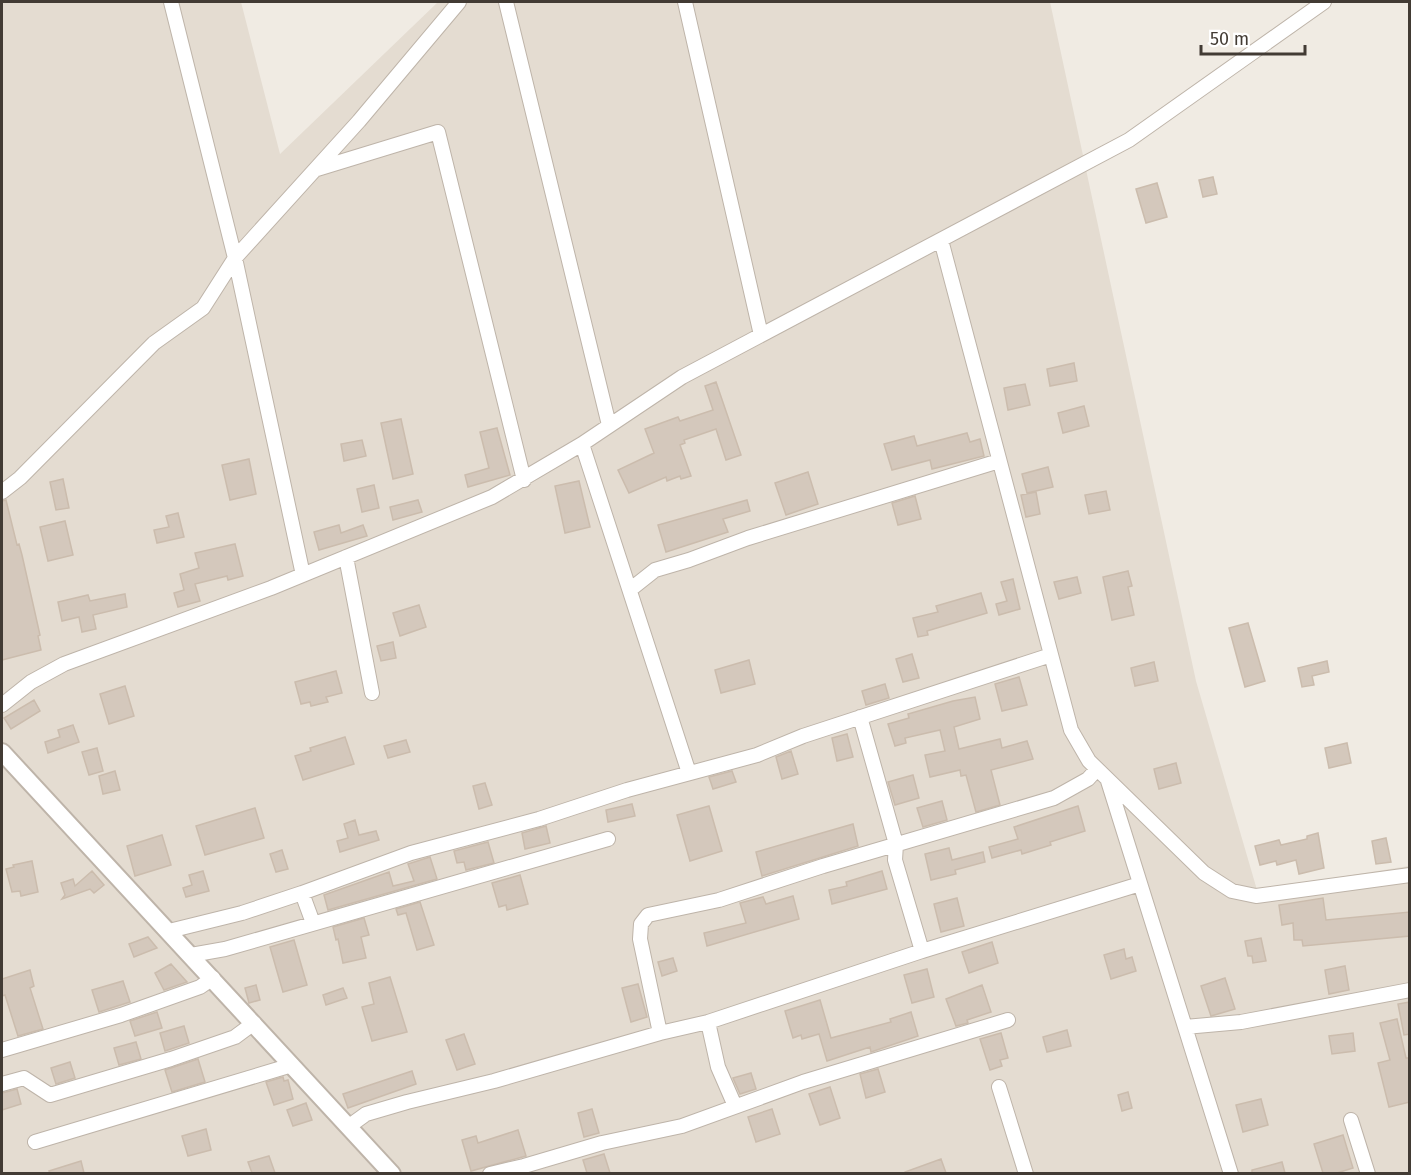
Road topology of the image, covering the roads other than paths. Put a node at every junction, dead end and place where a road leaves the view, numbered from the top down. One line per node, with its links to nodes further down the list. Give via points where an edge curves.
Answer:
1 (171, 2): 8 (street)
2 (459, 2): 6 (street)
3 (506, 2): 10 (street)
4 (685, 2): 9 (street)
5 (1324, 2): 7 (street, via 1129,140)
6 (315, 170): 8 (street); 13 (street, via 438,132)
7 (941, 240): 9 (street); 12 (street)
8 (235, 258): 14 (street, via 202,308 154,343); 16 (street)
9 (761, 334): 10 (street, via 682,377)
10 (609, 425): 11 (street)
11 (582, 444): 13 (street); 17 (street)
12 (999, 461): 17 (street, via 655,570); 18 (street)
13 (525, 480): 15 (street)
14 (2, 492)
15 (346, 557): 16 (street); 19 (street)
16 (303, 575): 20 (street, via 64,664 31,682)
17 (631, 589): 23 (street)
18 (1051, 655): 21 (street); 24 (street, via 1071,730 1089,761)
19 (372, 693)
20 (2, 705)
21 (860, 717): 23 (street, via 757,755); 26 (street)
22 (2, 752): 31 (street)
23 (689, 773): 29 (street, via 411,853)
24 (1102, 774): 26 (street, via 1054,798); 27 (street, via 1204,873 1232,891 1256,896); 28 (street)
25 (608, 839): 30 (street)
26 (896, 844): 32 (street, via 894,861); 40 (street, via 719,900 648,915 641,924 640,939)
27 (1410, 875)
28 (1140, 884): 32 (street); 39 (street)
29 (302, 893): 30 (street); 31 (street)
30 (313, 923): 33 (street)
31 (169, 931): 33 (street)
32 (922, 951): 37 (street)
33 (191, 955): 34 (street)
34 (213, 978): 38 (street); 41 (street, via 200,987 121,1015)
35 (1410, 990): 39 (street, via 1241,1022)
36 (1008, 1020): 45 (street)
37 (708, 1022): 40 (street); 45 (street, via 718,1067)
38 (254, 1023): 42 (street); 43 (street, via 235,1037 50,1095 24,1078)
39 (1185, 1027): 52 (street)
40 (660, 1033): 47 (street, via 366,1114)
41 (2, 1050)
42 (292, 1065): 47 (street); 48 (street)
43 (2, 1084)
44 (999, 1087): 51 (street)
45 (735, 1106): 50 (street, via 682,1126)
46 (1351, 1120): 53 (street)
47 (348, 1127): 49 (street)
48 (35, 1142)
49 (392, 1173)
50 (490, 1173)
51 (1026, 1173)
52 (1232, 1173)
53 (1368, 1173)

